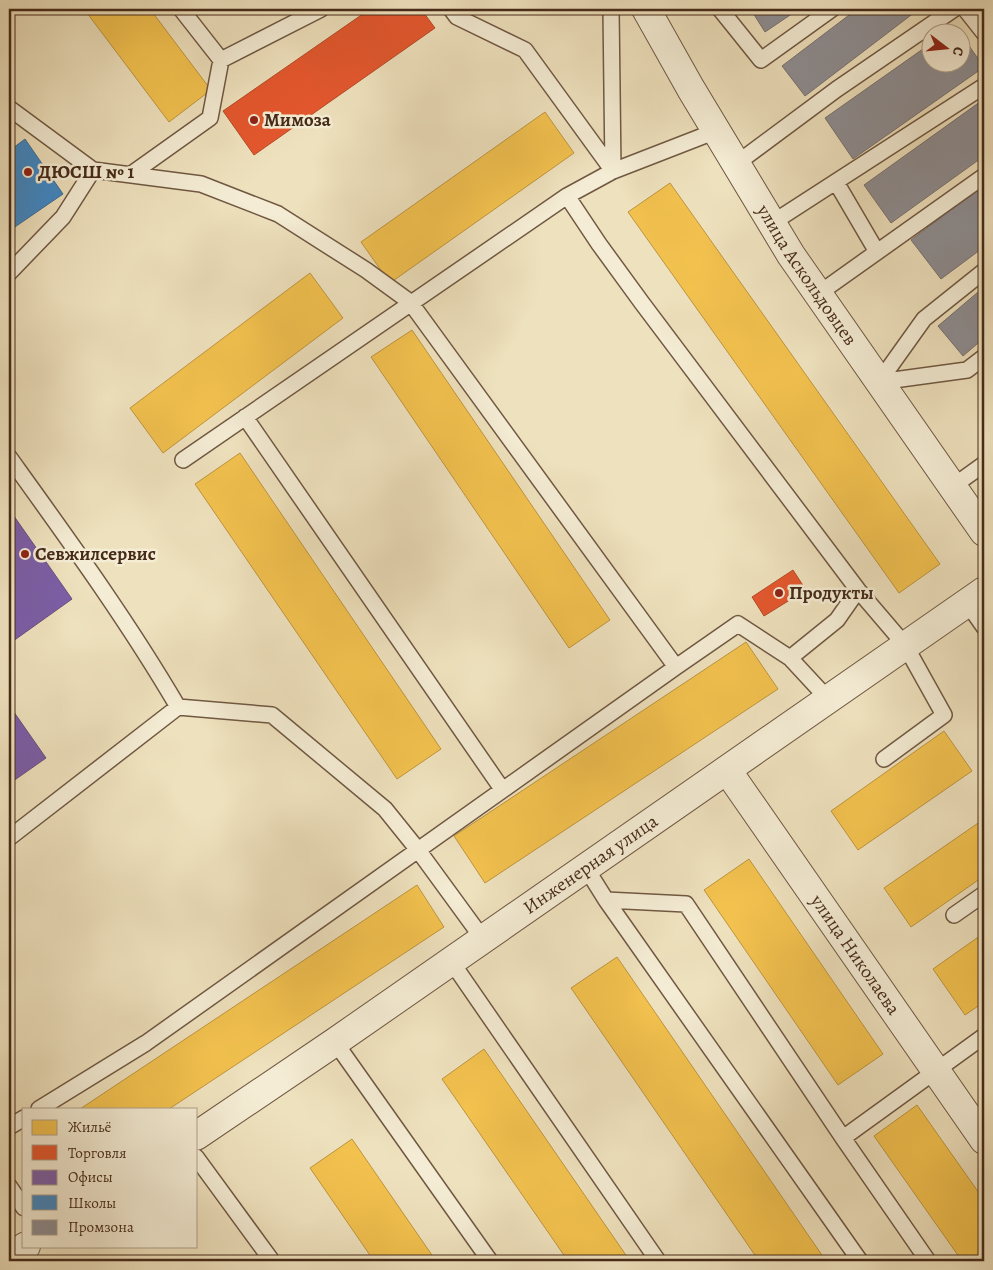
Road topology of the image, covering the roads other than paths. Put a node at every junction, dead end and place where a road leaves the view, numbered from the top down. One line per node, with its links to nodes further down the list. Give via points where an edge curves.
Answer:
1 (181, 9): 11 (lane)
2 (321, 9): 11 (lane)
3 (451, 9): 17 (lane, via 457,17 525,50)
4 (611, 9): 17 (lane)
5 (646, 9): 14 (street, улица Аскольдовцев)
6 (720, 9): 7 (lane, via 760,60)
7 (832, 9)
8 (954, 9): 15 (lane, via 837,89)
9 (965, 9): 10 (lane)
10 (984, 33)
11 (221, 60): 18 (lane, via 210,118)
12 (984, 86): 20 (lane)
13 (9, 108): 16 (lane)
14 (716, 130): 15 (street, улица Аскольдовцев); 17 (lane)
15 (736, 164): 22 (street, улица Аскольдовцев)
16 (93, 170): 18 (lane); 25 (lane, via 63,217)
17 (613, 171): 21 (lane)
18 (130, 175): 27 (lane, via 201,184 278,214)
19 (984, 176): 23 (lane)
20 (836, 182): 22 (lane); 23 (lane)
21 (567, 196): 27 (lane); 36 (lane, via 642,303)
22 (772, 223): 26 (street, улица Аскольдовцев)
23 (878, 252): 26 (lane)
24 (984, 271): 29 (lane, via 924,319)
25 (9, 273)
26 (818, 294): 29 (street, улица Аскольдовцев)
27 (410, 302): 30 (lane); 41 (lane)
28 (984, 357): 29 (lane, via 968,370)
29 (879, 382): 34 (street, улица Аскольдовцев)
30 (245, 417): 32 (lane); 46 (lane)
31 (9, 457): 43 (lane, via 93,573)
32 (183, 460)
33 (984, 464): 34 (lane)
34 (952, 487): 35 (street, улица Аскольдовцев)
35 (984, 532)
36 (858, 590): 39 (lane); 40 (lane, via 837,620)
37 (975, 597): 38 (lane); 39 (street, Инженерная улица)
38 (984, 627)
39 (905, 645): 42 (street, Инженерная улица); 44 (lane, via 944,715)
40 (790, 658): 41 (lane, via 738,624); 42 (lane)
41 (676, 666): 46 (lane)
42 (828, 699): 45 (street, Инженерная улица)
43 (178, 707): 47 (lane); 48 (lane, via 272,715 385,810)
44 (884, 759)
45 (727, 770): 49 (street, Инженерная улица); 57 (street, улица Николаева)
46 (502, 789): 48 (lane)
47 (9, 838)
48 (418, 850): 53 (lane); 58 (lane, via 146,1043)
49 (586, 868): 51 (lane); 53 (street, Инженерная улица)
50 (984, 894): 52 (lane)
51 (606, 900): 62 (lane, via 686,904); 72 (lane)
52 (954, 915)
53 (483, 939): 54 (street, Инженерная улица)
54 (451, 961): 56 (street, Инженерная улица); 71 (lane)
55 (984, 1036): 57 (lane)
56 (335, 1042): 61 (street, Инженерная улица); 70 (lane)
57 (936, 1071): 62 (lane); 63 (street, улица Николаева)
58 (41, 1108)
59 (22, 1119): 60 (lane)
60 (9, 1127)
61 (198, 1135)
62 (843, 1138): 73 (lane)
63 (984, 1140)
64 (198, 1160): 69 (lane)
65 (9, 1186): 66 (lane)
66 (22, 1205)
67 (23, 1248): 68 (street)
68 (9, 1258)
69 (272, 1261)
70 (490, 1261)
71 (658, 1261)
72 (860, 1261)
73 (928, 1261)

